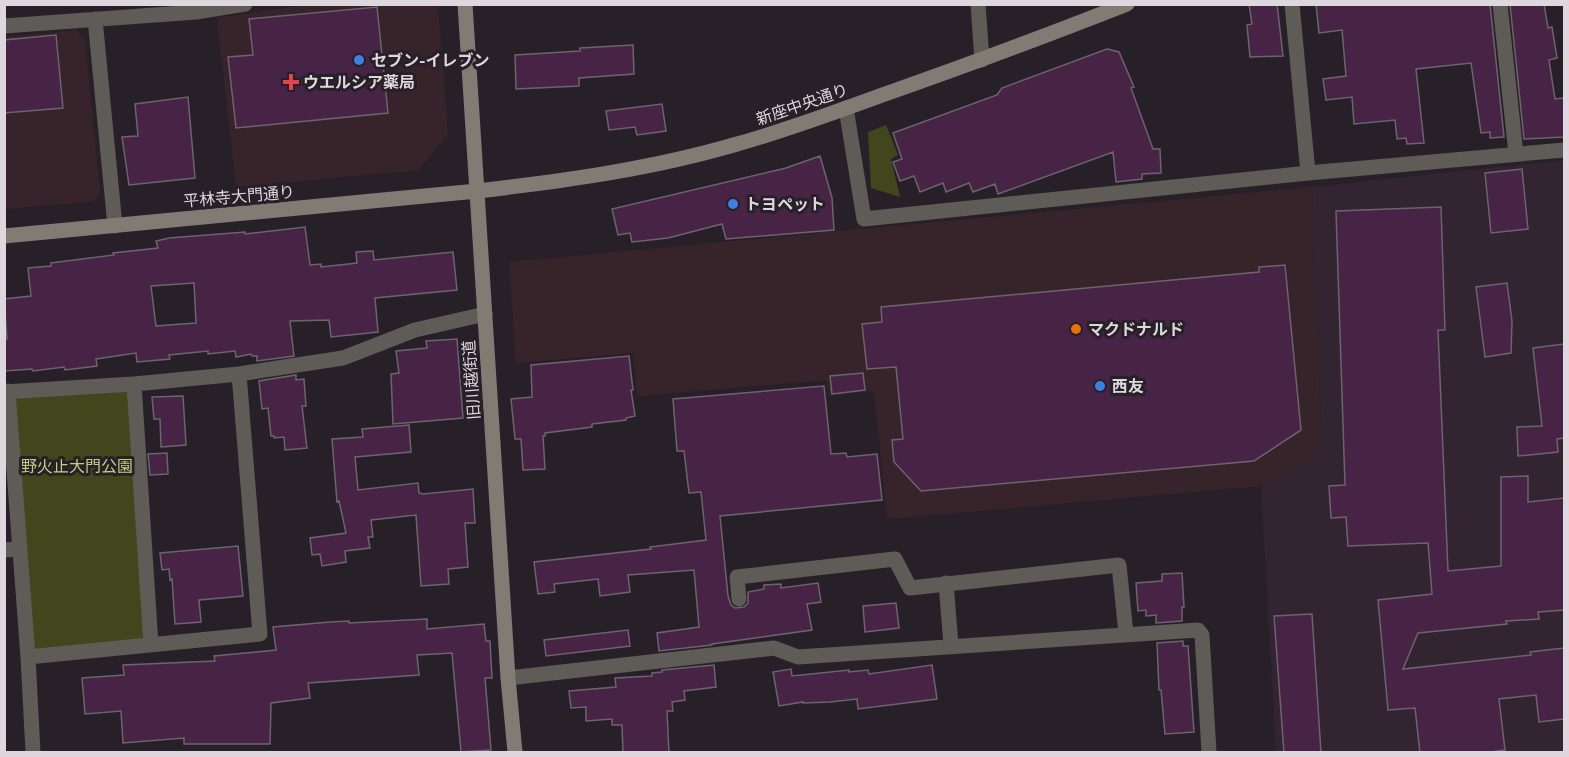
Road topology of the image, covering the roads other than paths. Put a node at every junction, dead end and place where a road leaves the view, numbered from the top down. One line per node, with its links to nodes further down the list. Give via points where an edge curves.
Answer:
1 (245, 4): 7 (street, via 196,12)
2 (465, 4): 14 (street, 旧川越街道)
3 (978, 4): 9 (street)
4 (1127, 4): 9 (street, 新座中央通り)
5 (1292, 4): 13 (street)
6 (1500, 4): 12 (street)
7 (95, 19): 8 (street); 15 (street)
8 (4, 26)
9 (982, 60): 10 (street, 新座中央通り)
10 (846, 108): 13 (street, via 864,219); 14 (street, 新座中央通り, via 736,145 680,158 555,182)
11 (1564, 150): 12 (street)
12 (1516, 153): 13 (street)
13 (1308, 173)
14 (477, 191): 15 (street, 平林寺大門通り); 17 (street, 旧川越街道)
15 (116, 226): 16 (street, 平林寺大門通り)
16 (4, 236)
17 (485, 314): 18 (street, via 415,330 342,358); 28 (street, 旧川越街道)
18 (239, 374): 19 (street); 25 (street, via 260,634)
19 (134, 384): 20 (street); 25 (street)
20 (6, 391): 21 (street)
21 (12, 550): 27 (street)
22 (946, 583): 23 (street, via 910,588 895,559 737,577); 24 (street, via 1119,565); 26 (street)
23 (739, 599)
24 (1126, 634): 26 (street); 31 (street, via 1200,631)
25 (151, 645): 27 (street)
26 (951, 645): 28 (street, via 798,657 774,648)
27 (28, 657): 29 (street)
28 (508, 678): 30 (street, 旧川越街道)
29 (33, 753)
30 (515, 753)
31 (1209, 753)

